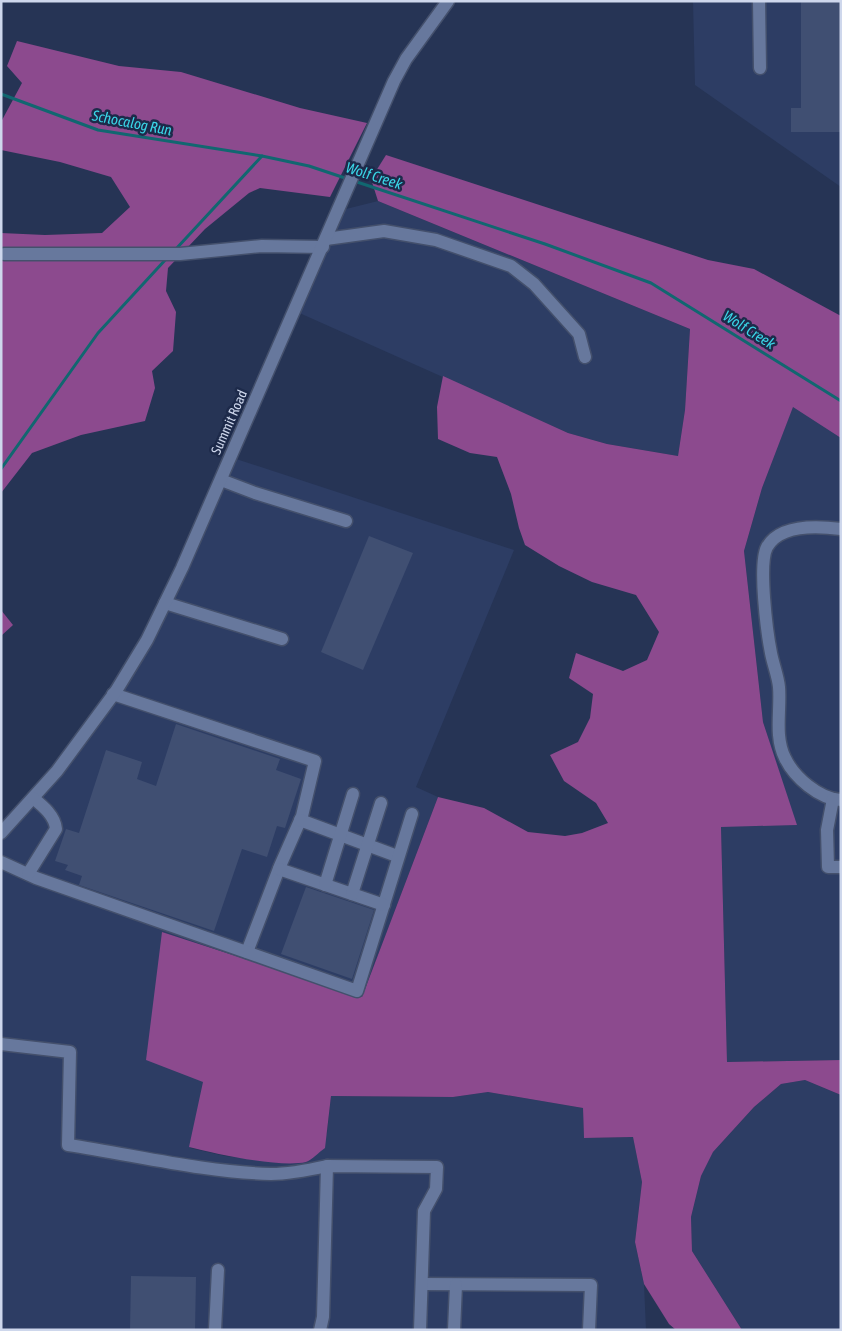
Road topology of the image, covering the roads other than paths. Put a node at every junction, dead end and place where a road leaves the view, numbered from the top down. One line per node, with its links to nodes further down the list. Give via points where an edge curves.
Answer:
1 (448, 1): 4 (street, Summit Road, via 406,58)
2 (759, 1): 3 (street)
3 (760, 68)
4 (324, 243): 5 (street, via 180,254); 6 (street, via 384,231 436,240 511,266 534,284 568,320 579,334); 7 (street, Summit Road)
5 (4, 254)
6 (585, 358)
7 (220, 480): 8 (street); 10 (street, Summit Road)
8 (346, 521)
9 (841, 529): 15 (street, via 817,526 781,534 768,546 764,555 770,652 779,686 779,741 785,759 805,784)
10 (165, 603): 11 (street); 12 (street, Summit Road)
11 (282, 639)
12 (113, 694): 14 (street, Summit Road, via 83,738); 18 (street, via 316,761)
13 (353, 794): 20 (street)
14 (33, 798): 19 (street, Summit Road); 26 (street, via 46,810 56,829)
15 (837, 800): 24 (street, via 827,830 828,867)
16 (381, 803): 21 (street)
17 (412, 814): 22 (street)
18 (300, 820): 20 (street); 25 (street)
19 (1, 834)
20 (340, 835): 21 (street); 27 (street)
21 (369, 845): 22 (street); 28 (street)
22 (398, 856): 29 (street)
23 (1, 862): 26 (street)
24 (841, 867)
25 (279, 869): 27 (street); 30 (street)
26 (28, 874): 30 (street)
27 (325, 885): 28 (street)
28 (352, 894): 29 (street)
29 (384, 905): 30 (street, via 357,991)
30 (247, 952)
31 (1, 1044): 32 (street, via 70,1052 68,1145 190,1166 271,1174)
32 (328, 1166): 34 (street, via 437,1167 436,1189 424,1211); 37 (street)
33 (218, 1270): 36 (street)
34 (422, 1284): 35 (street); 38 (street)
35 (456, 1285): 39 (street); 40 (street, via 591,1285)
36 (215, 1330)
37 (320, 1330)
38 (420, 1330)
39 (454, 1330)
40 (590, 1330)

